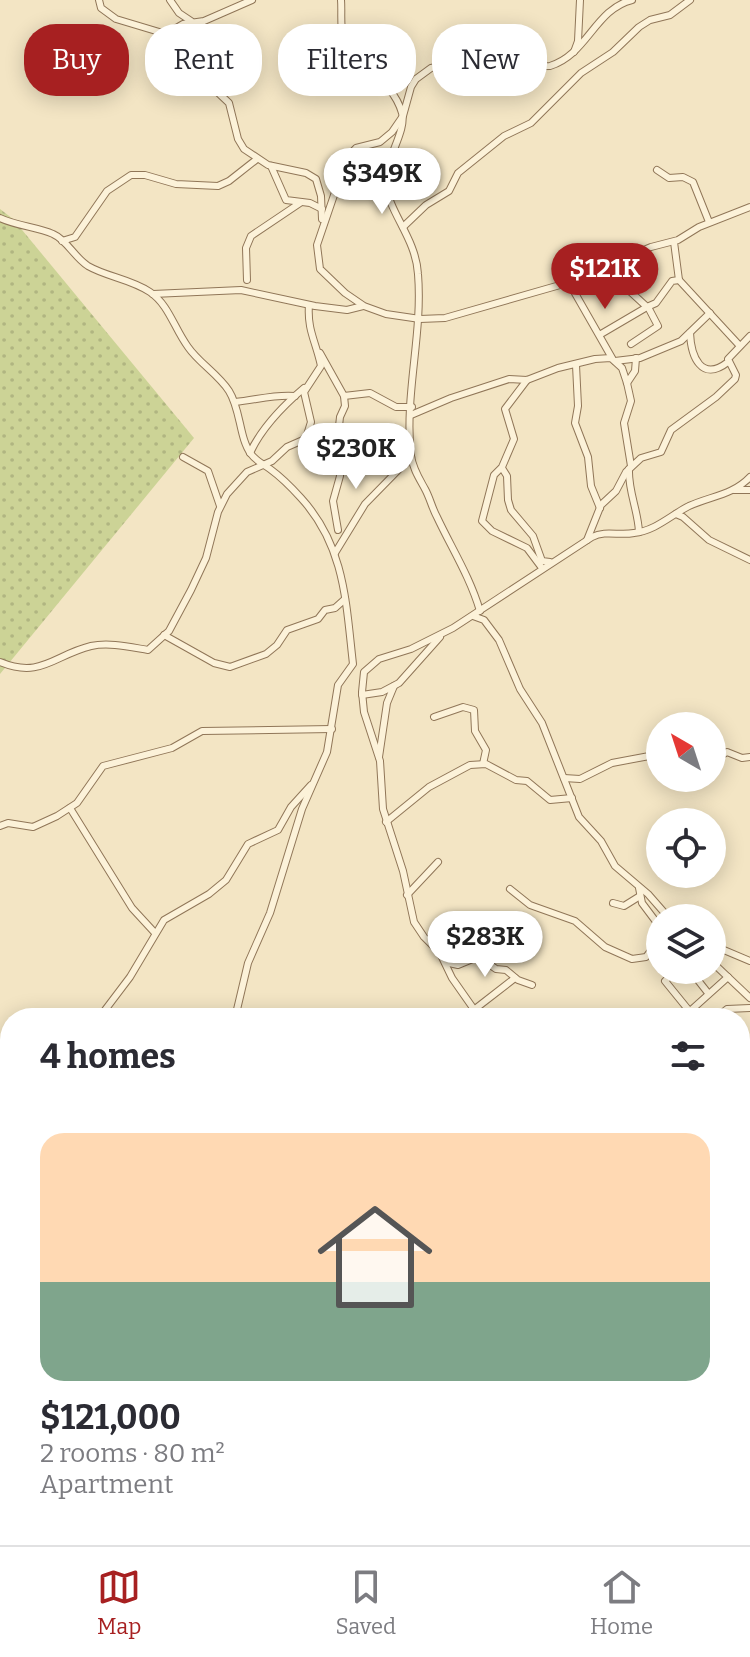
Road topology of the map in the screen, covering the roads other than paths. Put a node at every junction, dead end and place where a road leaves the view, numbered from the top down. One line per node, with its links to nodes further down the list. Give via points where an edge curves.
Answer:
1 (99, 0): 8 (street, via 116,19 166,34)
2 (170, 0): 8 (street)
3 (252, 0): 8 (street, via 204,21)
4 (341, 0): 11 (street, via 342,35 392,90)
5 (580, 0): 9 (street)
6 (632, 0): 9 (street, via 608,12)
7 (690, 0): 21 (street, via 639,27 581,73 538,117 458,173 449,191)
8 (191, 21)
9 (573, 54): 11 (street, via 550,66 438,66 411,87)
10 (222, 96): 12 (street, via 229,103 238,139)
11 (403, 116): 20 (street, via 386,137 347,157); 21 (street, via 385,179)
12 (257, 159): 13 (street); 22 (street, via 218,186 131,175 107,191 75,237)
13 (271, 166): 15 (street, via 281,195); 17 (street, via 313,175)
14 (657, 170): 19 (street, via 693,182)
15 (300, 203): 17 (street); 25 (street, via 251,236)
16 (750, 207): 19 (street)
17 (322, 209): 20 (street)
18 (0, 218): 22 (street, via 52,233)
19 (709, 222): 23 (street)
20 (322, 223): 30 (street, via 317,245 320,269)
21 (403, 227): 33 (street, via 416,254)
22 (62, 241): 28 (street, via 90,267)
23 (674, 242): 24 (street); 26 (street)
24 (609, 266): 27 (street); 31 (street)
25 (247, 280)
26 (679, 280): 31 (street); 32 (street)
27 (568, 281): 33 (street, via 445,318); 35 (street)
28 (153, 294): 29 (street, via 241,290); 49 (street, via 190,351 223,382)
29 (309, 305): 30 (street, via 347,310); 39 (street, via 309,330)
30 (364, 306): 33 (street)
31 (648, 307): 35 (street); 37 (street, via 658,326)
32 (710, 313): 34 (street); 38 (street)
33 (420, 319): 50 (street)
34 (690, 333): 40 (street); 42 (street, via 692,353 701,366 709,369)
35 (601, 334): 41 (street)
36 (750, 336): 38 (street)
37 (631, 344)
38 (739, 345): 42 (street)
39 (318, 350): 46 (street, via 321,366); 48 (street)
40 (636, 358): 41 (street); 45 (street)
41 (614, 360): 43 (street); 45 (street)
42 (728, 362): 56 (street, via 735,379 671,430 661,452)
43 (576, 365): 44 (street); 61 (street, via 575,423)
44 (527, 380): 50 (street, via 511,379); 55 (street, via 505,409 514,439)
45 (627, 383): 56 (street, via 631,401 624,423)
46 (307, 386): 47 (street); 54 (street, via 307,435)
47 (295, 396): 49 (street); 51 (street)
48 (344, 396): 50 (street, via 368,393); 64 (street, via 338,435 340,476 333,501)
49 (235, 402): 51 (street)
50 (412, 411): 53 (street)
51 (250, 453): 54 (street)
52 (183, 457): 60 (street, via 208,471)
53 (411, 457): 65 (street, via 376,491); 73 (street)
54 (263, 464): 60 (street, via 244,475); 63 (street)
55 (502, 468): 70 (street, via 511,510 533,536 542,561); 71 (street, via 489,489 483,523 527,548)
56 (630, 468): 61 (street); 66 (street)
57 (750, 476): 58 (street)
58 (734, 490): 59 (street); 62 (street)
59 (750, 490)
60 (220, 506): 76 (street, via 203,566)
61 (600, 508): 67 (street)
62 (673, 514): 66 (street); 69 (street)
63 (322, 524): 64 (street); 68 (street)
64 (338, 530): 65 (street)
65 (349, 531): 68 (street)
66 (639, 532): 67 (street, via 605,532)
67 (587, 540): 70 (street)
68 (335, 553): 72 (street)
69 (750, 560)
70 (550, 562): 71 (street)
71 (542, 568): 73 (street)
72 (345, 599): 76 (street, via 318,619 287,630 266,654 230,667); 81 (street, via 353,664 338,685)
73 (480, 611): 74 (street)
74 (472, 616): 75 (street); 87 (street, via 484,620 499,640)
75 (443, 633): 78 (street); 79 (street, via 374,662 364,672)
76 (164, 635): 77 (street, via 150,649 94,646 37,668)
77 (0, 662)
78 (394, 686): 79 (street); 84 (street)
79 (362, 695): 84 (street)
80 (434, 717): 86 (street, via 463,707 474,710 475,731 486,750)
81 (332, 729): 88 (street); 90 (street, via 202,731 159,752 103,766)
82 (726, 753): 85 (street)
83 (646, 757): 87 (street, via 612,763 580,779)
84 (379, 758): 91 (street)
85 (748, 760)
86 (483, 764): 89 (street, via 530,783 550,800); 91 (street, via 470,765 429,787)
87 (564, 778): 89 (street)
88 (313, 782): 100 (street, via 278,830 248,844 226,880 164,920); 113 (street, via 270,913 243,976)
89 (572, 798): 95 (street, via 579,817)
90 (70, 808): 92 (street, via 33,827); 100 (street, via 132,908)
91 (386, 822): 96 (street)
92 (0, 826)
93 (438, 862): 96 (street)
94 (510, 889): 102 (street, via 530,905 568,916 605,947 632,959)
95 (640, 892): 97 (street, via 624,906); 98 (street); 99 (street)
96 (407, 895): 104 (street, via 415,926)
97 (613, 903)
98 (653, 904)
99 (646, 908)
100 (155, 933): 112 (street)
101 (726, 951): 103 (street)
102 (646, 957)
103 (750, 961)
104 (445, 962): 106 (street, via 458,965 477,958); 114 (street)
105 (728, 977): 110 (street); 111 (street)
106 (515, 978): 109 (street); 115 (street)
107 (667, 984): 116 (street)
108 (701, 984): 110 (street)
109 (532, 985)
110 (708, 993): 117 (street)
111 (750, 998)
112 (107, 1008)
113 (237, 1008)
114 (474, 1008)
115 (476, 1008)
116 (686, 1008)
117 (693, 1008)

